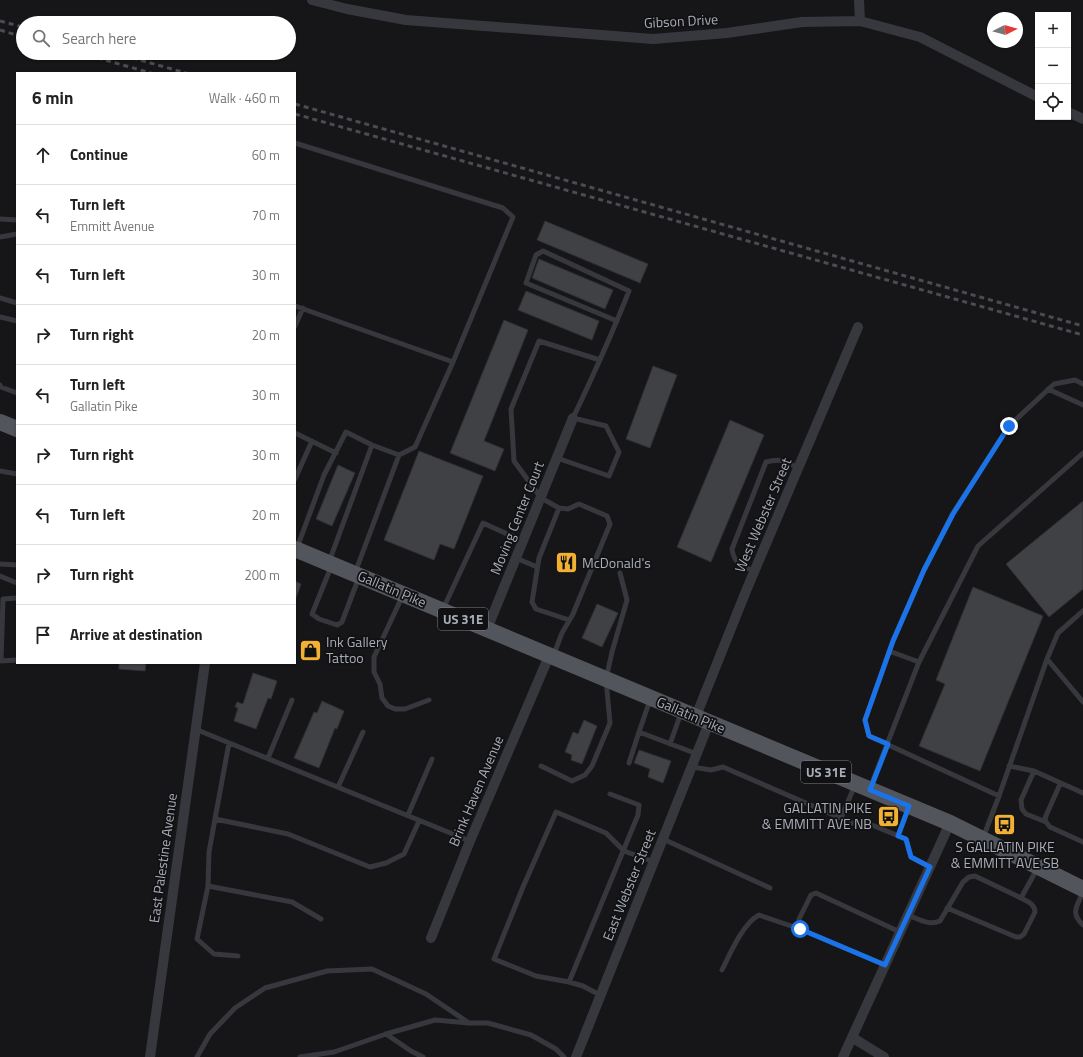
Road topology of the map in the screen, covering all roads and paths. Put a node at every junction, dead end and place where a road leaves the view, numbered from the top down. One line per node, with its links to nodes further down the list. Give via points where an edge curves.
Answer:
1 (312, 0): 3 (street, Gibson Drive, via 406,20 653,39 727,33 802,22)
2 (859, 0): 3 (street)
3 (860, 21): 4 (street, Gibson Drive, via 920,37)
4 (1035, 94)
5 (1071, 113): 6 (street)
6 (1082, 116)
7 (296, 143): 22 (lane, via 503,208 513,217)
8 (0, 219): 9 (lane)
9 (16, 220)
10 (16, 234): 11 (lane)
11 (0, 237)
12 (0, 298): 13 (lane)
13 (16, 303)
14 (296, 306): 15 (lane)
15 (303, 308): 19 (lane); 22 (lane)
16 (0, 317): 17 (lane)
17 (16, 321)
18 (617, 321): 18 (lane, via 629,291 544,251 536,255 526,283); 21 (lane)
19 (296, 324)
20 (858, 327): 38 (street, West Webster Street)
21 (600, 360): 28 (lane); 42 (lane, via 538,341 511,409 514,461)
22 (453, 362): 36 (lane, via 415,447)
23 (1083, 384): 25 (lane, via 1075,380 1054,384)
24 (0, 387): 26 (lane)
25 (1048, 389): 27 (lane); 63 (lane, via 1009,426 953,514 924,570)
26 (16, 393)
27 (1083, 405)
28 (573, 418): 37 (street, Moving Center Court); 37 (lane, via 606,426 619,452 609,476)
29 (0, 422): 30 (main road)
30 (16, 429)
31 (296, 433): 32 (lane)
32 (312, 441): 34 (lane); 41 (lane)
33 (372, 445): 34 (lane, via 346,432); 36 (lane); 48 (lane)
34 (336, 453): 45 (lane, via 324,474)
35 (1083, 453): 68 (lane, via 978,546)
36 (399, 455): 53 (lane)
37 (557, 458): 42 (street, Moving Center Court)
38 (798, 468): 51 (street, West Webster Street); 51 (lane, via 783,460 766,462 732,549 733,557 739,564)
39 (0, 471): 40 (lane)
40 (16, 474)
41 (296, 477)
42 (541, 498): 43 (lane); 44 (street, Moving Center Court)
43 (559, 508): 50 (lane); 61 (lane, via 568,509 579,504 607,516 610,524)
44 (524, 540): 46 (street, Moving Center Court); 59 (lane, via 482,524)
45 (296, 549): 48 (main road, Gallatin Pike / US 31E)
46 (516, 558): 50 (lane); 62 (street, Moving Center Court)
47 (0, 564): 49 (lane)
48 (331, 564): 53 (main road, Gallatin Pike / US 31E); 53 (lane, via 312,614 319,619 337,625 342,622)
49 (16, 565)
50 (537, 567): 61 (lane, via 532,602 536,609)
51 (754, 571): 75 (street, West Webster Street)
52 (620, 573): 70 (lane, via 627,600)
53 (357, 575): 56 (main road, Gallatin Pike / US 31E)
54 (0, 576): 55 (lane)
55 (16, 583)
56 (403, 594): 59 (main road, Gallatin Pike / US 31E); 73 (lane, via 374,657 374,672 380,684 382,698 388,706 405,709)
57 (16, 598): 58 (lane)
58 (1, 599): 67 (lane)
59 (442, 610): 62 (main road, Gallatin Pike / US 31E)
60 (1083, 611): 65 (lane, via 1058,633)
61 (569, 620): 64 (lane)
62 (487, 629): 64 (main road, Gallatin Pike / US 31E)
63 (889, 651): 68 (lane); 81 (lane, via 865,720 869,736)
64 (551, 656): 70 (main road, Gallatin Pike / US 31E); 106 (street, Brink Haven Avenue)
65 (1047, 659): 74 (lane); 87 (lane)
66 (16, 660): 67 (lane)
67 (0, 661)
68 (919, 662): 81 (lane)
69 (204, 664): 76 (street, East Palestine Avenue)
70 (606, 679): 71 (main road, Gallatin Pike / US 31E); 86 (lane, via 610,723 592,766 585,775 572,780)
71 (651, 698): 75 (main road, Gallatin Pike / US 31E); 78 (lane)
72 (292, 700): 83 (lane)
73 (429, 700)
74 (1083, 702)
75 (696, 716): 80 (lane); 82 (street, East Webster Street); 92 (main road, Gallatin Pike / US 31E)
76 (195, 729): 79 (lane); 131 (street, East Palestine Avenue)
77 (363, 732): 91 (lane)
78 (639, 732): 80 (lane); 85 (lane)
79 (229, 743): 83 (lane); 99 (lane)
80 (670, 744): 82 (lane)
81 (888, 744): 92 (lane); 95 (lane)
82 (697, 754): 88 (street, East Webster Street)
83 (268, 758): 91 (lane)
84 (432, 759): 97 (lane)
85 (629, 763)
86 (541, 766)
87 (1009, 766): 89 (lane); 95 (lane)
88 (692, 767): 98 (lane, via 710,770 723,767); 104 (street, East Webster Street)
89 (1034, 771): 90 (lane); 101 (lane, via 1021,800 1022,809 1026,814)
90 (1060, 784): 93 (lane); 101 (lane, via 1045,818)
91 (338, 787): 97 (lane)
92 (862, 787): 96 (main road, Gallatin Pike / US 31E); 98 (lane)
93 (1083, 793)
94 (610, 794): 108 (lane, via 639,805 638,816)
95 (1000, 796): 105 (lane)
96 (909, 806): 102 (main road, Gallatin Pike / US 31E); 103 (lane)
97 (408, 815): 100 (lane)
98 (840, 818): 103 (lane, via 852,823 867,823)
99 (215, 819): 100 (lane, via 288,834 370,867 404,854); 112 (lane, via 208,852)
100 (420, 821): 106 (lane)
101 (1046, 822): 107 (lane, via 1050,827)
102 (950, 823): 105 (main road, Gallatin Pike / US 31E); 110 (street)
103 (898, 836): 110 (lane, via 906,839 911,857)
104 (663, 839): 109 (street, East Webster Street); 113 (lane)
105 (983, 839): 111 (main road, Gallatin Pike / US 31E)
106 (470, 841): 122 (street, Brink Haven Avenue)
107 (1083, 842)
108 (624, 851): 109 (lane); 126 (lane); 126 (lane, via 606,833 556,812 523,887 494,960 536,976)
109 (654, 862): 127 (street, East Webster Street)
110 (930, 867): 117 (street)
111 (1038, 867): 114 (main road, Gallatin Pike / US 31E); 115 (lane)
112 (208, 886): 118 (lane, via 292,902); 123 (lane, via 197,939 214,954)
113 (770, 888)
114 (1083, 891): 119 (lane, via 1075,912)
115 (1021, 898): 116 (lane, via 975,876 963,882); 116 (lane, via 1032,904 1035,912 1020,937)
116 (948, 908): 117 (lane, via 940,921 935,923)
117 (908, 915): 121 (street)
118 (321, 919)
119 (1083, 924)
120 (800, 929): 121 (lane, via 799,920 811,895 816,893); 124 (lane); 125 (lane, via 759,915 752,918)
121 (900, 932): 124 (street)
122 (431, 938)
123 (238, 956)
124 (885, 965): 130 (street)
125 (722, 970)
126 (569, 982): 127 (lane)
127 (600, 995): 136 (street, East Webster Street)
128 (469, 1023): 129 (lane, via 434,1020); 132 (lane, via 426,994 372,969 327,971 265,988 235,1008 210,1034); 135 (lane, via 488,1023 531,1035 556,1049)
129 (386, 1034): 133 (lane, via 334,1052); 134 (lane)
130 (853, 1038): 137 (street); 138 (street)
131 (150, 1057)
132 (197, 1057)
133 (300, 1057)
134 (423, 1057)
135 (564, 1057)
136 (576, 1057)
137 (843, 1057)
138 (884, 1057)

